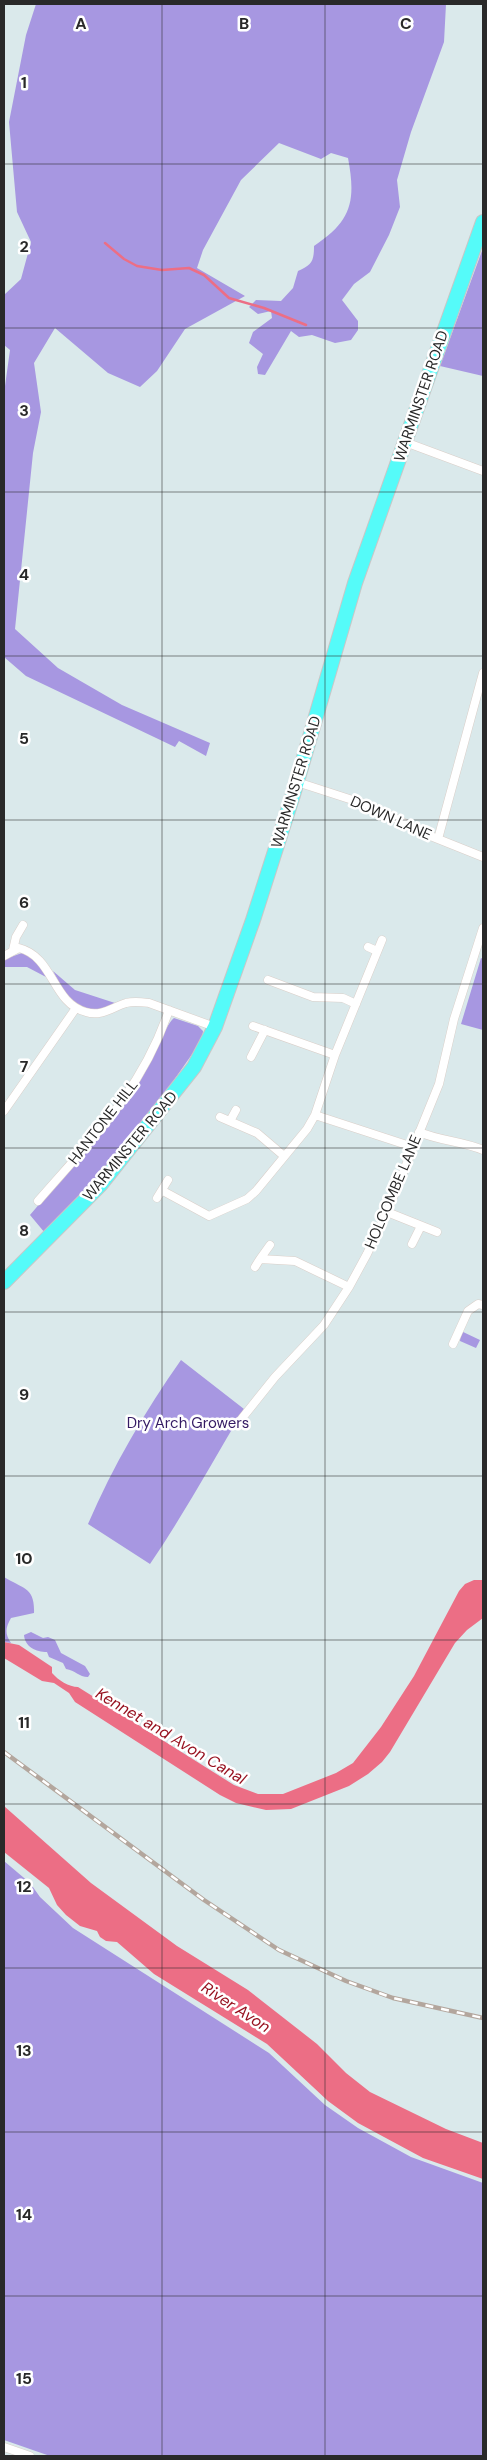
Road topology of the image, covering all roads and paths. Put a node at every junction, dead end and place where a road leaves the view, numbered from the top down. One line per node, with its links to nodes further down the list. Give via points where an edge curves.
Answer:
1 (483, 222): 2 (highway, WARMINSTER ROAD)
2 (405, 442): 3 (street); 5 (highway, WARMINSTER ROAD, via 354,583)
3 (483, 471)
4 (483, 673): 6 (street)
5 (296, 782): 6 (street, DOWN LANE, via 371,806); 20 (highway, WARMINSTER ROAD, via 253,920)
6 (438, 839): 7 (street, DOWN LANE)
7 (483, 857)
8 (24, 924): 12 (street, via 16,936)
9 (483, 928): 29 (street, HOLCOMBE LANE, via 454,1019 442,1073)
10 (382, 940): 13 (street)
11 (368, 946): 13 (street)
12 (13, 950): 14 (street); 17 (street, via 28,950 37,956 66,1001)
13 (377, 951): 16 (street)
14 (4, 956)
15 (268, 980): 16 (street, via 294,986 313,997 342,998)
16 (356, 1004): 22 (street)
17 (76, 1008): 18 (street, via 93,1014 138,1001); 25 (street)
18 (169, 1010): 20 (street); 36 (street, HANTONE HILL, via 143,1071 113,1114)
19 (253, 1026): 21 (street)
20 (214, 1027): 44 (highway, WARMINSTER ROAD, via 194,1067 102,1184)
21 (266, 1030): 22 (street); 23 (street)
22 (335, 1055): 26 (street)
23 (251, 1057)
24 (236, 1110): 28 (street)
25 (4, 1111)
26 (315, 1115): 30 (street); 32 (street)
27 (220, 1116): 28 (street)
28 (230, 1121): 32 (street, via 257,1133)
29 (419, 1132): 30 (street, HOLCOMBE LANE); 31 (street, via 438,1140 459,1141)
30 (414, 1146): 37 (street, HOLCOMBE LANE)
31 (483, 1150)
32 (284, 1156): 34 (street, via 247,1199 209,1216)
33 (168, 1180): 34 (street)
34 (162, 1190): 35 (street)
35 (157, 1198)
36 (38, 1201)
37 (387, 1212): 38 (street); 45 (street, HOLCOMBE LANE)
38 (422, 1226): 39 (street); 40 (street)
39 (437, 1232)
40 (412, 1244)
41 (270, 1245): 42 (street)
42 (260, 1259): 43 (street); 45 (street, via 295,1261)
43 (255, 1267)
44 (4, 1282)
45 (349, 1286): 48 (street, HOLCOMBE LANE, via 315,1335)
46 (483, 1305): 47 (street, via 478,1304 468,1311)
47 (453, 1344)
48 (239, 1422)
49 (4, 2447): 50 (street)
50 (30, 2456)

